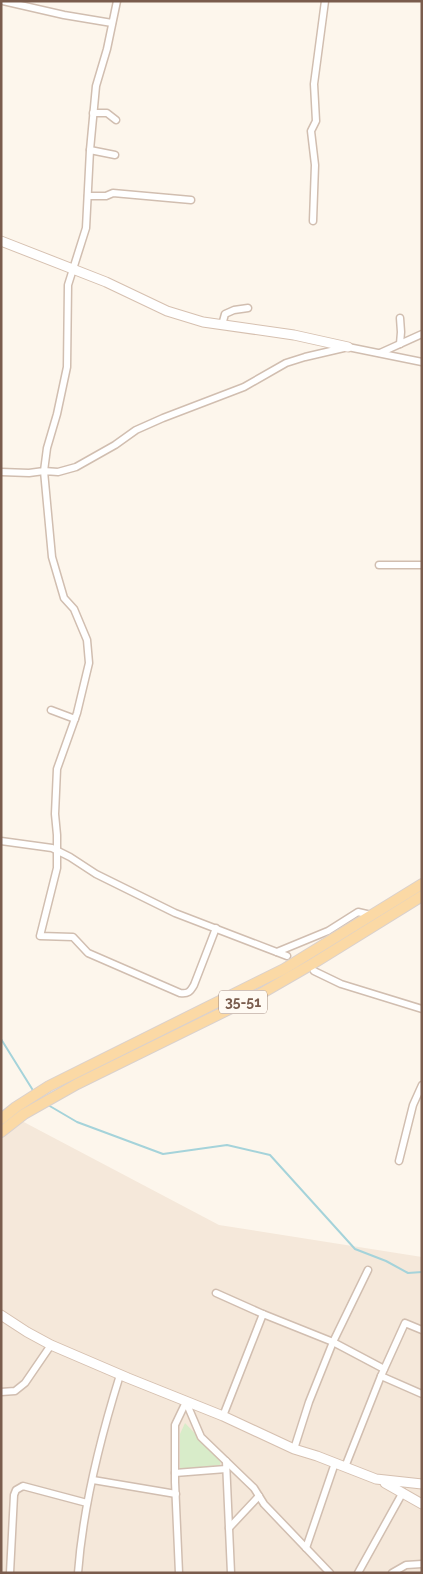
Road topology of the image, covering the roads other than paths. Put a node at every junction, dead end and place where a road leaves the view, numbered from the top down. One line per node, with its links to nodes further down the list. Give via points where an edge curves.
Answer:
1 (3, 1): 4 (street)
2 (117, 1): 4 (street)
3 (325, 1): 11 (street, via 314,84 316,121 311,131 315,165)
4 (112, 23): 5 (street, via 96,86)
5 (93, 113): 6 (street, via 107,113); 7 (street)
6 (116, 120)
7 (90, 150): 8 (street); 9 (street)
8 (115, 155)
9 (88, 196): 10 (street, via 113,193); 13 (street, via 86,228)
10 (191, 200)
11 (313, 221)
12 (1, 241): 13 (main road)
13 (73, 269): 16 (main road, via 167,311); 22 (street, via 68,286 67,367)
14 (248, 308): 16 (street, via 225,314)
15 (400, 318): 18 (street)
16 (222, 325): 19 (main road, via 294,335)
17 (422, 334): 18 (street)
18 (400, 344): 20 (street)
19 (348, 347): 20 (street); 22 (street, via 286,363 244,387 136,430 76,467 58,472)
20 (380, 353): 21 (street)
21 (422, 362)
22 (44, 471): 23 (street); 27 (street, via 57,578 87,640 89,663)
23 (1, 472)
24 (379, 565): 25 (street)
25 (422, 565)
26 (51, 710): 27 (street)
27 (75, 718): 29 (street, via 57,769 55,814)
28 (1, 842): 29 (street)
29 (58, 851): 33 (street, via 122,887); 33 (street, via 57,868 40,936 73,937 88,953 186,994 194,985)
30 (422, 884): 32 (main road, 35-51)
31 (422, 896): 39 (main road, 35-51, via 262,993 58,1095)
32 (371, 915): 34 (street, via 358,912 328,931); 39 (main road, 35-51, via 277,973 49,1086)
33 (216, 928): 34 (street)
34 (276, 952): 35 (street)
35 (287, 956)
36 (314, 972): 37 (street, via 341,984)
37 (422, 1009)
38 (422, 1085): 42 (street, via 413,1105)
39 (20, 1110): 40 (main road, 35-51); 41 (main road, 35-51)
40 (1, 1119)
41 (1, 1132)
42 (399, 1161)
43 (368, 1270): 48 (street)
44 (216, 1293): 45 (street)
45 (263, 1314): 48 (street); 55 (street)
46 (1, 1315): 49 (main road)
47 (422, 1330): 50 (street, via 405,1323)
48 (333, 1342): 50 (street); 56 (street)
49 (51, 1345): 51 (main road); 52 (street, via 16,1391)
50 (383, 1372): 53 (street); 59 (street)
51 (120, 1375): 54 (main road); 63 (street)
52 (1, 1392)
53 (422, 1394)
54 (186, 1402): 55 (main road); 57 (street, via 201,1437); 61 (street, via 175,1426)
55 (223, 1416): 56 (main road)
56 (294, 1449): 58 (main road)
57 (226, 1461): 60 (street); 67 (street)
58 (335, 1463): 59 (main road); 71 (street)
59 (345, 1467): 62 (main road)
60 (226, 1469): 61 (street); 70 (street)
61 (175, 1473): 66 (street)
62 (376, 1479): 64 (main road); 65 (main road)
63 (93, 1480): 66 (street); 68 (street)
64 (422, 1484)
65 (403, 1492): 69 (main road); 78 (street)
66 (176, 1494): 75 (street)
67 (259, 1496): 70 (street); 71 (street)
68 (87, 1503): 73 (street, via 23,1486 16,1490); 74 (street)
69 (422, 1504)
70 (229, 1528): 76 (street)
71 (306, 1548): 77 (street)
72 (422, 1564): 79 (street, via 406,1566)
73 (10, 1573)
74 (78, 1573)
75 (179, 1573)
76 (231, 1573)
77 (330, 1573)
78 (358, 1573)
79 (392, 1573)

